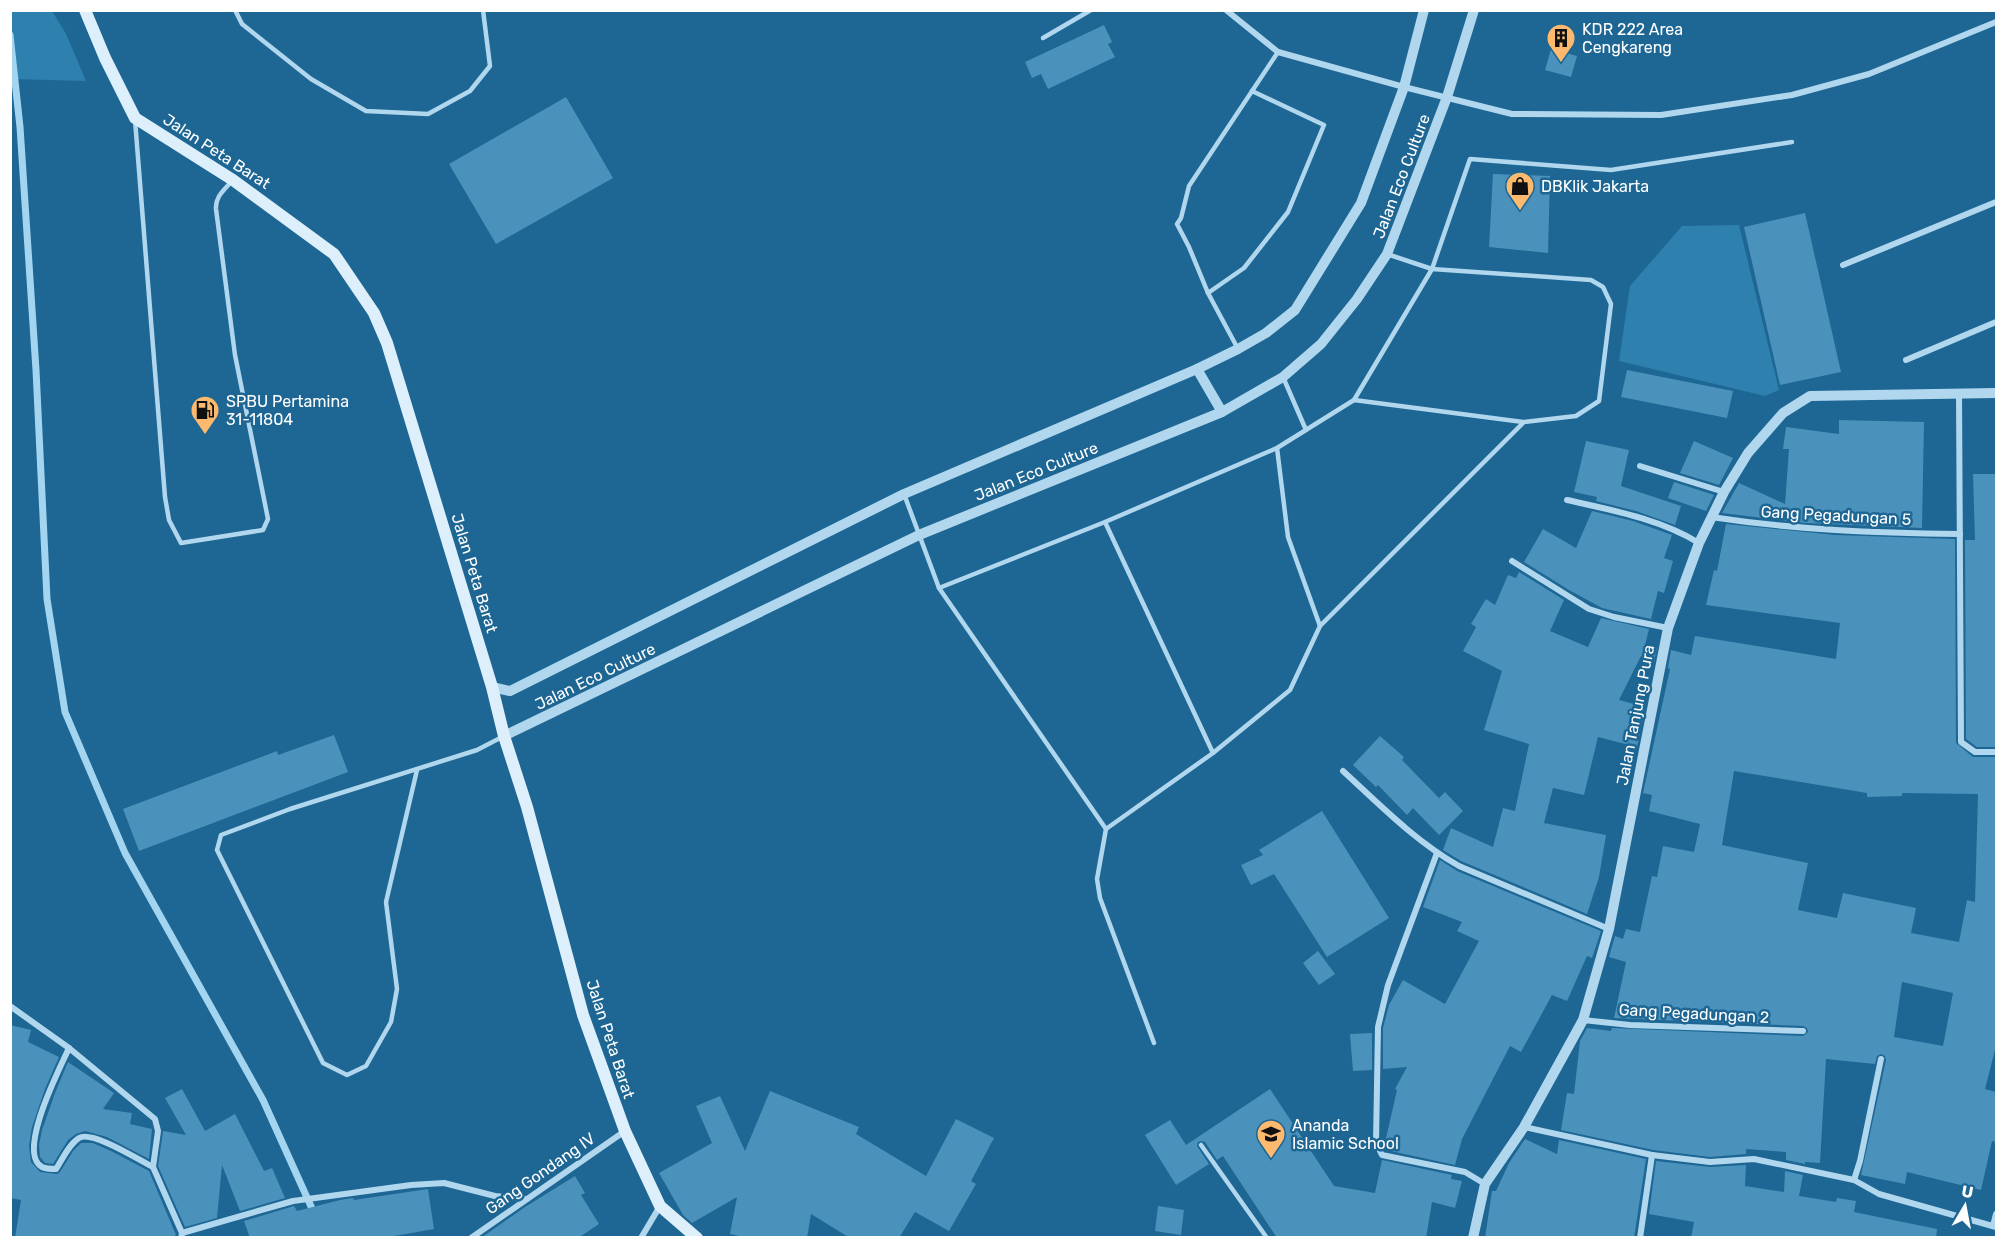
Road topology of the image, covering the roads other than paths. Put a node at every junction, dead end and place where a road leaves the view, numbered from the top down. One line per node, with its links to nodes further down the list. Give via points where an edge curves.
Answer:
1 (85, 10): 14 (main road)
2 (235, 10): 3 (lane, via 242,24 311,79 366,111 428,114 470,91 490,66)
3 (483, 10)
4 (1091, 10): 9 (lane)
5 (1226, 10): 10 (street, Jalan Eco Culture)
6 (1424, 10): 11 (street, Jalan Eco Culture)
7 (1474, 10): 13 (street, Jalan Eco Culture)
8 (1996, 22): 13 (street, Jalan Eco Culture, via 1869,74 1792,94 1661,115 1512,114)
9 (1043, 38)
10 (1278, 52): 11 (street, Jalan Eco Culture); 12 (lane)
11 (1404, 87): 13 (street, Jalan Eco Culture); 23 (street, Jalan Eco Culture, via 1361,203 1295,310)
12 (1252, 91): 21 (lane, via 1189,186 1177,224); 21 (lane, via 1324,125 1288,212 1244,268)
13 (1447, 97): 18 (street, Jalan Eco Culture)
14 (135, 118): 16 (main road, Jalan Peta Barat); 16 (lane, via 165,497 169,520 181,543 263,530 268,519 235,355 215,202)
15 (1792, 142): 20 (lane, via 1611,170 1470,159)
16 (233, 180): 47 (main road, Jalan Peta Barat, via 334,254 374,313 387,343)
17 (1996, 202): 19 (street)
18 (1387, 254): 20 (lane); 26 (street, Jalan Eco Culture, via 1321,344)
19 (1843, 266)
20 (1432, 269): 29 (lane); 31 (lane, via 1591,280 1603,287 1611,304 1599,401 1576,416)
21 (1208, 293): 23 (lane)
22 (1996, 322): 24 (street)
23 (1238, 349): 25 (street, Jalan Eco Culture)
24 (1906, 360)
25 (1197, 369): 30 (street); 36 (street, Jalan Eco Culture)
26 (1283, 377): 30 (street, Jalan Eco Culture); 32 (lane)
27 (1959, 393): 28 (street, Jalan Tanjung Pura); 35 (street, Jalan Tanjung Pura, via 1810,396 1783,413 1748,453); 40 (street)
28 (1996, 393)
29 (1354, 400): 31 (lane); 32 (lane)
30 (1222, 412): 41 (street, Jalan Eco Culture)
31 (1524, 422): 45 (lane)
32 (1306, 430): 33 (lane)
33 (1277, 448): 39 (lane); 45 (lane, via 1288,537)
34 (1640, 466): 35 (street)
35 (1724, 492): 38 (street, Jalan Tanjung Pura)
36 (904, 495): 41 (lane); 47 (street, Jalan Eco Culture, via 510,691)
37 (1567, 500): 42 (street, via 1672,529)
38 (1711, 517): 40 (street, Gang Pegadungan 5, via 1805,530); 42 (street, Jalan Tanjung Pura)
39 (1105, 522): 44 (lane); 50 (lane)
40 (1960, 534): 49 (street, via 1961,742 1975,752)
41 (919, 535): 44 (lane); 48 (street, Jalan Eco Culture)
42 (1699, 543): 46 (street, Jalan Tanjung Pura)
43 (1512, 561): 46 (street, via 1589,609)
44 (939, 588): 53 (lane)
45 (1320, 626): 50 (lane, via 1290,690)
46 (1668, 628): 55 (street, Jalan Tanjung Pura)
47 (492, 687): 48 (main road, Jalan Peta Barat)
48 (504, 736): 51 (lane, via 477,750); 63 (main road, Jalan Peta Barat, via 528,807 583,1015)
49 (1996, 752)
50 (1213, 753): 53 (lane)
51 (417, 770): 51 (lane, via 290,809 221,835 218,841 217,850 323,1063 347,1075 366,1066 391,1022 397,989 386,902)
52 (1343, 771): 54 (street, via 1414,837)
53 (1106, 829): 59 (lane, via 1097,879 1100,898)
54 (1437, 853): 55 (street); 68 (street, via 1388,985 1378,1027 1376,1143 1382,1155 1465,1172)
55 (1609, 929): 57 (street, Jalan Tanjung Pura)
56 (10, 1006): 60 (street)
57 (1584, 1020): 58 (street, Gang Pegadungan 2); 62 (street, Jalan Tanjung Pura)
58 (1803, 1031)
59 (1154, 1043)
60 (69, 1048): 66 (street, via 154,1119 158,1131); 66 (street, via 42,1109 33,1152 37,1162 43,1168 56,1169 76,1139 83,1136 96,1138)
61 (1881, 1059): 67 (street)
62 (1524, 1127): 65 (street); 68 (street, Jalan Tanjung Pura)
63 (625, 1131): 69 (street, Gang Gondang IV); 70 (main road, Jalan Peta Barat)
64 (1201, 1145): 77 (lane)
65 (1652, 1155): 67 (street, via 1710,1162 1754,1159); 79 (street)
66 (153, 1167): 73 (street)
67 (1854, 1180): 72 (street, via 1879,1194)
68 (1485, 1184): 78 (street, Jalan Tanjung Pura)
69 (525, 1199): 73 (street, via 444,1183 411,1185 293,1201); 74 (street, Gang Gondang IV)
70 (660, 1206): 75 (street); 76 (main road, Jalan Peta Barat)
71 (1996, 1215): 72 (street)
72 (1995, 1227)
73 (182, 1235)
74 (471, 1238)
75 (641, 1238)
76 (697, 1238)
77 (1267, 1238)
78 (1473, 1238)
79 (1640, 1238)

